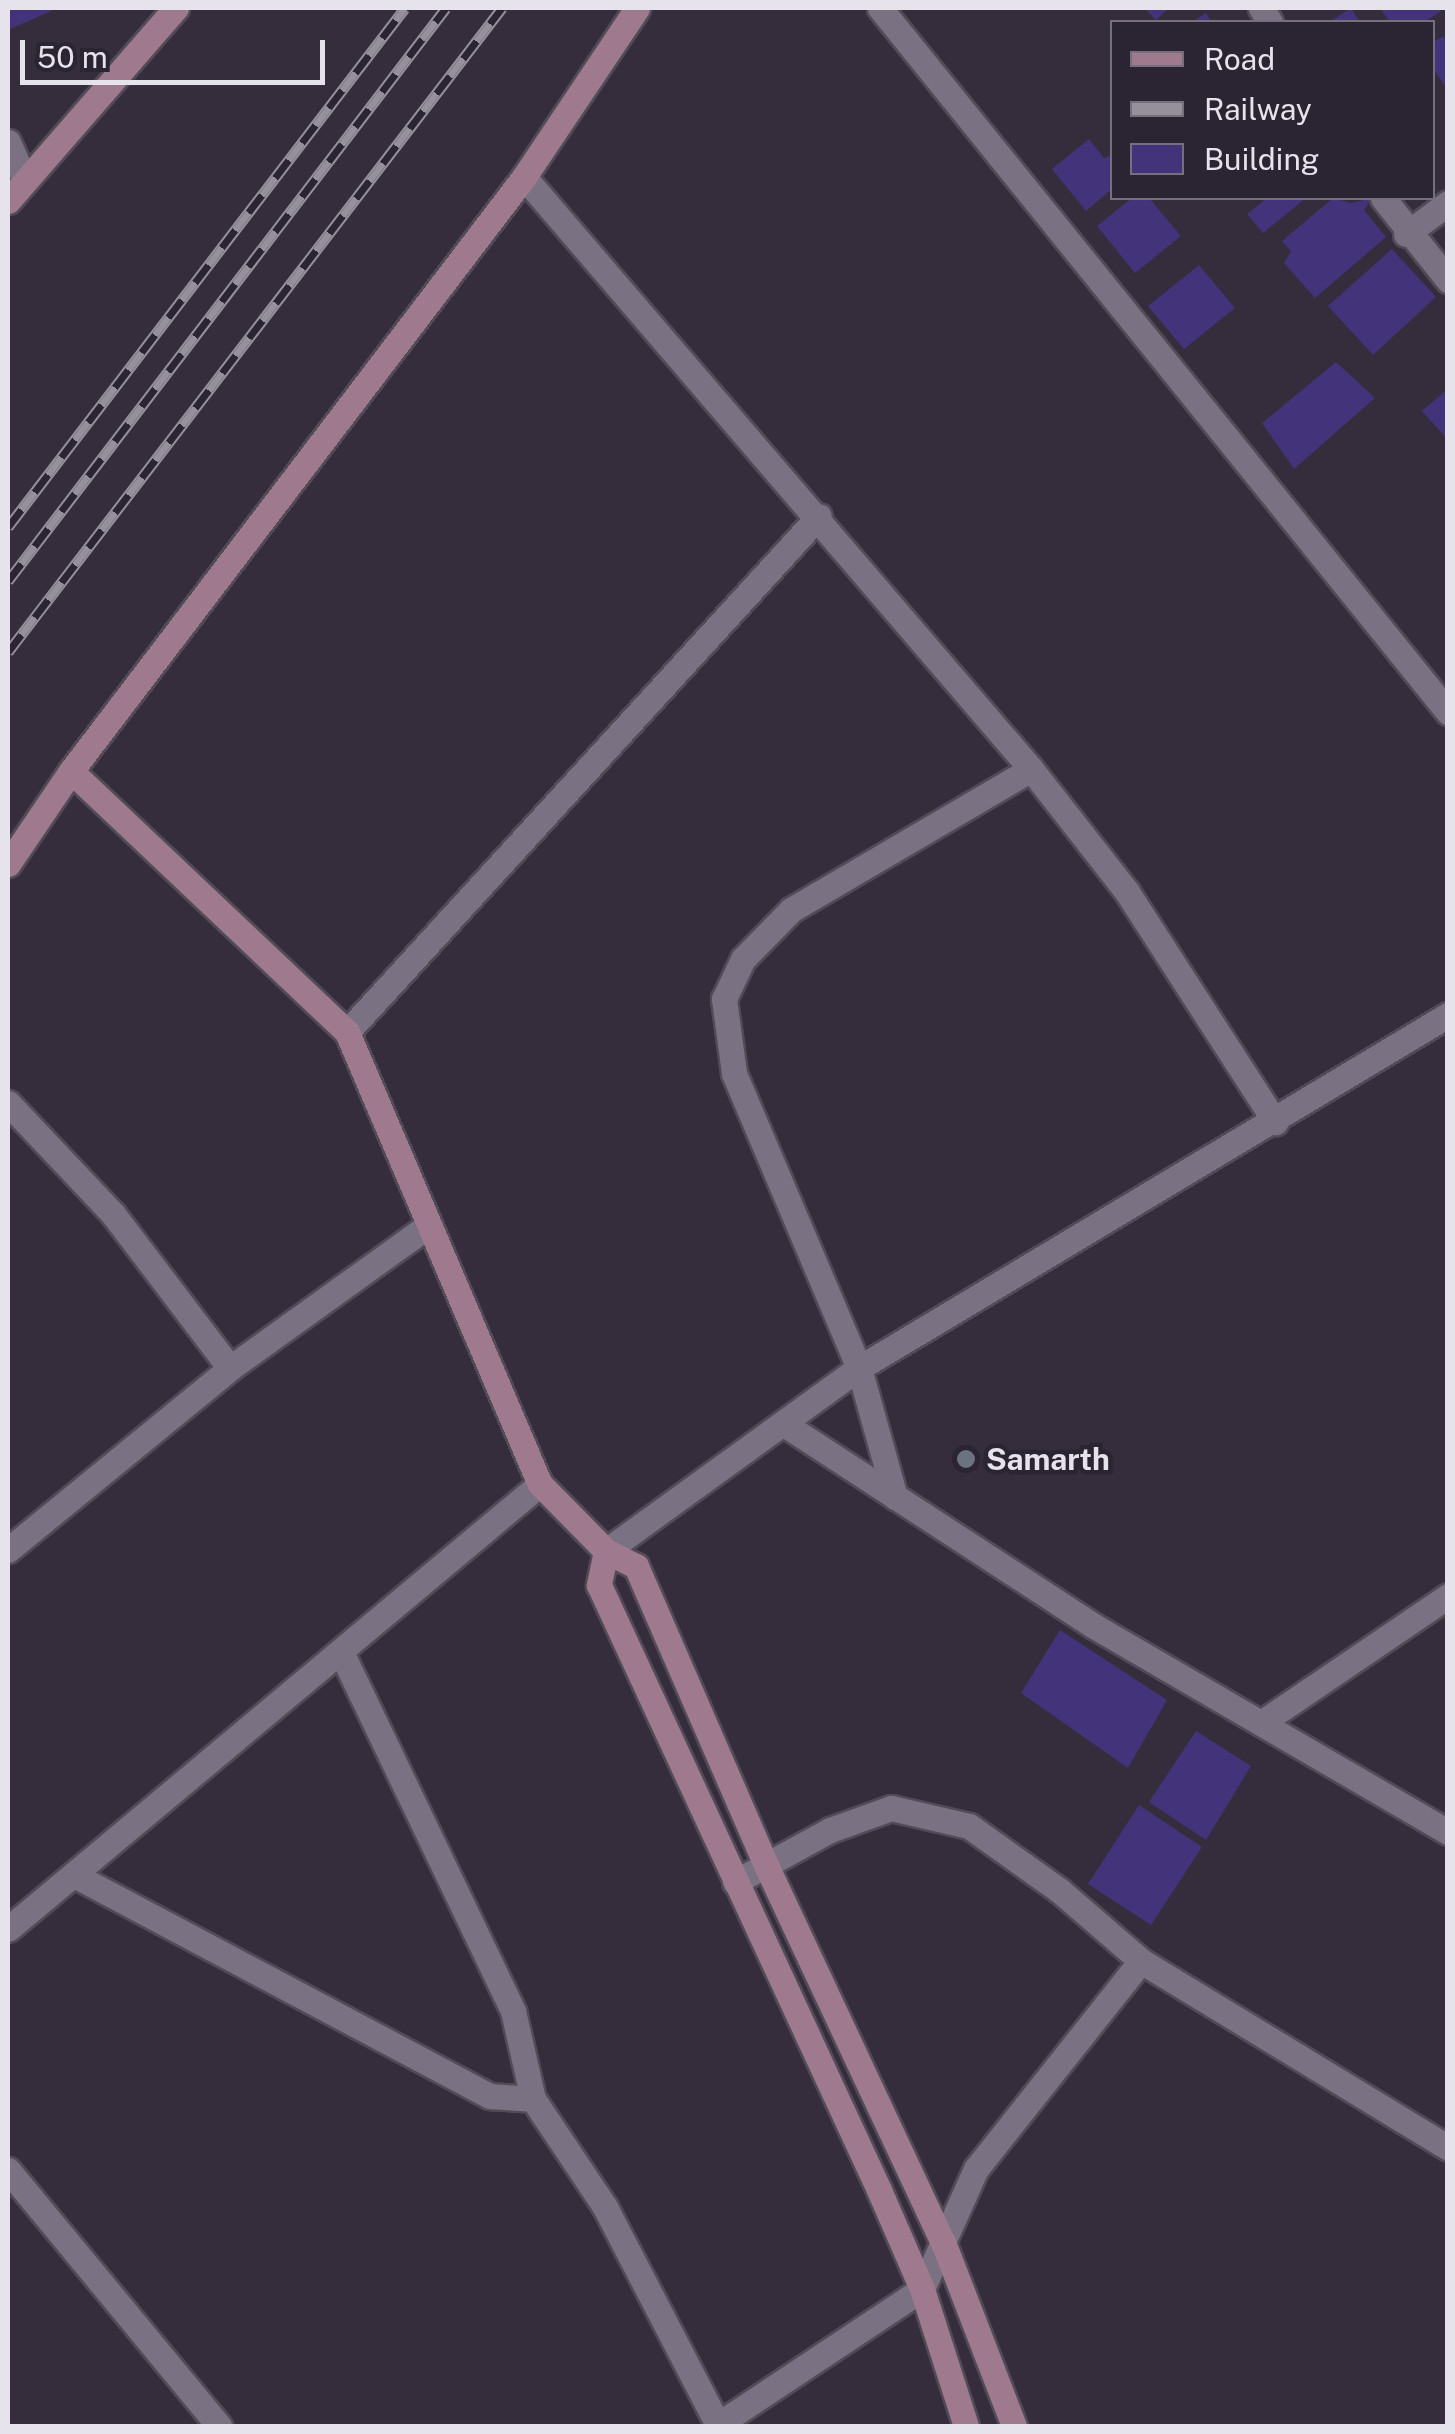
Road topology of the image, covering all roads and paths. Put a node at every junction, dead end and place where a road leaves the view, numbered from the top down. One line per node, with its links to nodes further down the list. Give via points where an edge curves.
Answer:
1 (176, 8): 6 (street)
2 (638, 8): 5 (street)
3 (880, 8): 13 (street)
4 (8, 142): 6 (street)
5 (524, 177): 12 (street); 15 (street)
6 (25, 180): 8 (street)
7 (1384, 200): 10 (street)
8 (8, 201)
9 (1448, 203): 10 (street)
10 (1406, 234): 11 (street)
11 (1448, 280)
12 (818, 516): 14 (street); 18 (street)
13 (1448, 712)
14 (1031, 769): 20 (street, via 1127,892); 23 (street, via 791,910 743,960 724,999 734,1073)
15 (71, 771): 16 (street); 18 (street)
16 (8, 864)
17 (1448, 1015): 20 (street)
18 (347, 1032): 21 (street)
19 (8, 1103): 22 (street, via 113,1214)
20 (1274, 1122): 23 (street)
21 (430, 1225): 22 (street); 25 (street)
22 (230, 1368): 27 (street)
23 (859, 1368): 24 (street); 26 (street)
24 (784, 1424): 26 (street); 28 (street)
25 (540, 1484): 28 (street); 30 (street)
26 (895, 1497): 31 (street, via 1094,1626)
27 (8, 1550)
28 (606, 1550): 33 (street, via 636,1566); 35 (street, via 599,1585)
29 (1448, 1596): 31 (street)
30 (342, 1654): 34 (street); 38 (street, via 513,2011)
31 (1261, 1723): 32 (street)
32 (1448, 1832)
33 (766, 1865): 35 (street); 37 (street, via 830,1830 892,1808 969,1826 1060,1890); 41 (street)
34 (76, 1876): 36 (street); 38 (street, via 490,2096)
35 (735, 1882): 42 (street)
36 (8, 1929)
37 (1141, 1961): 39 (street); 41 (street, via 976,2169)
38 (533, 2099): 43 (street, via 604,2207)
39 (1448, 2148)
40 (8, 2170): 44 (street)
41 (943, 2242): 42 (street); 46 (street)
42 (922, 2289): 43 (street); 45 (street)
43 (717, 2425)
44 (219, 2426)
45 (966, 2426)
46 (1014, 2426)

